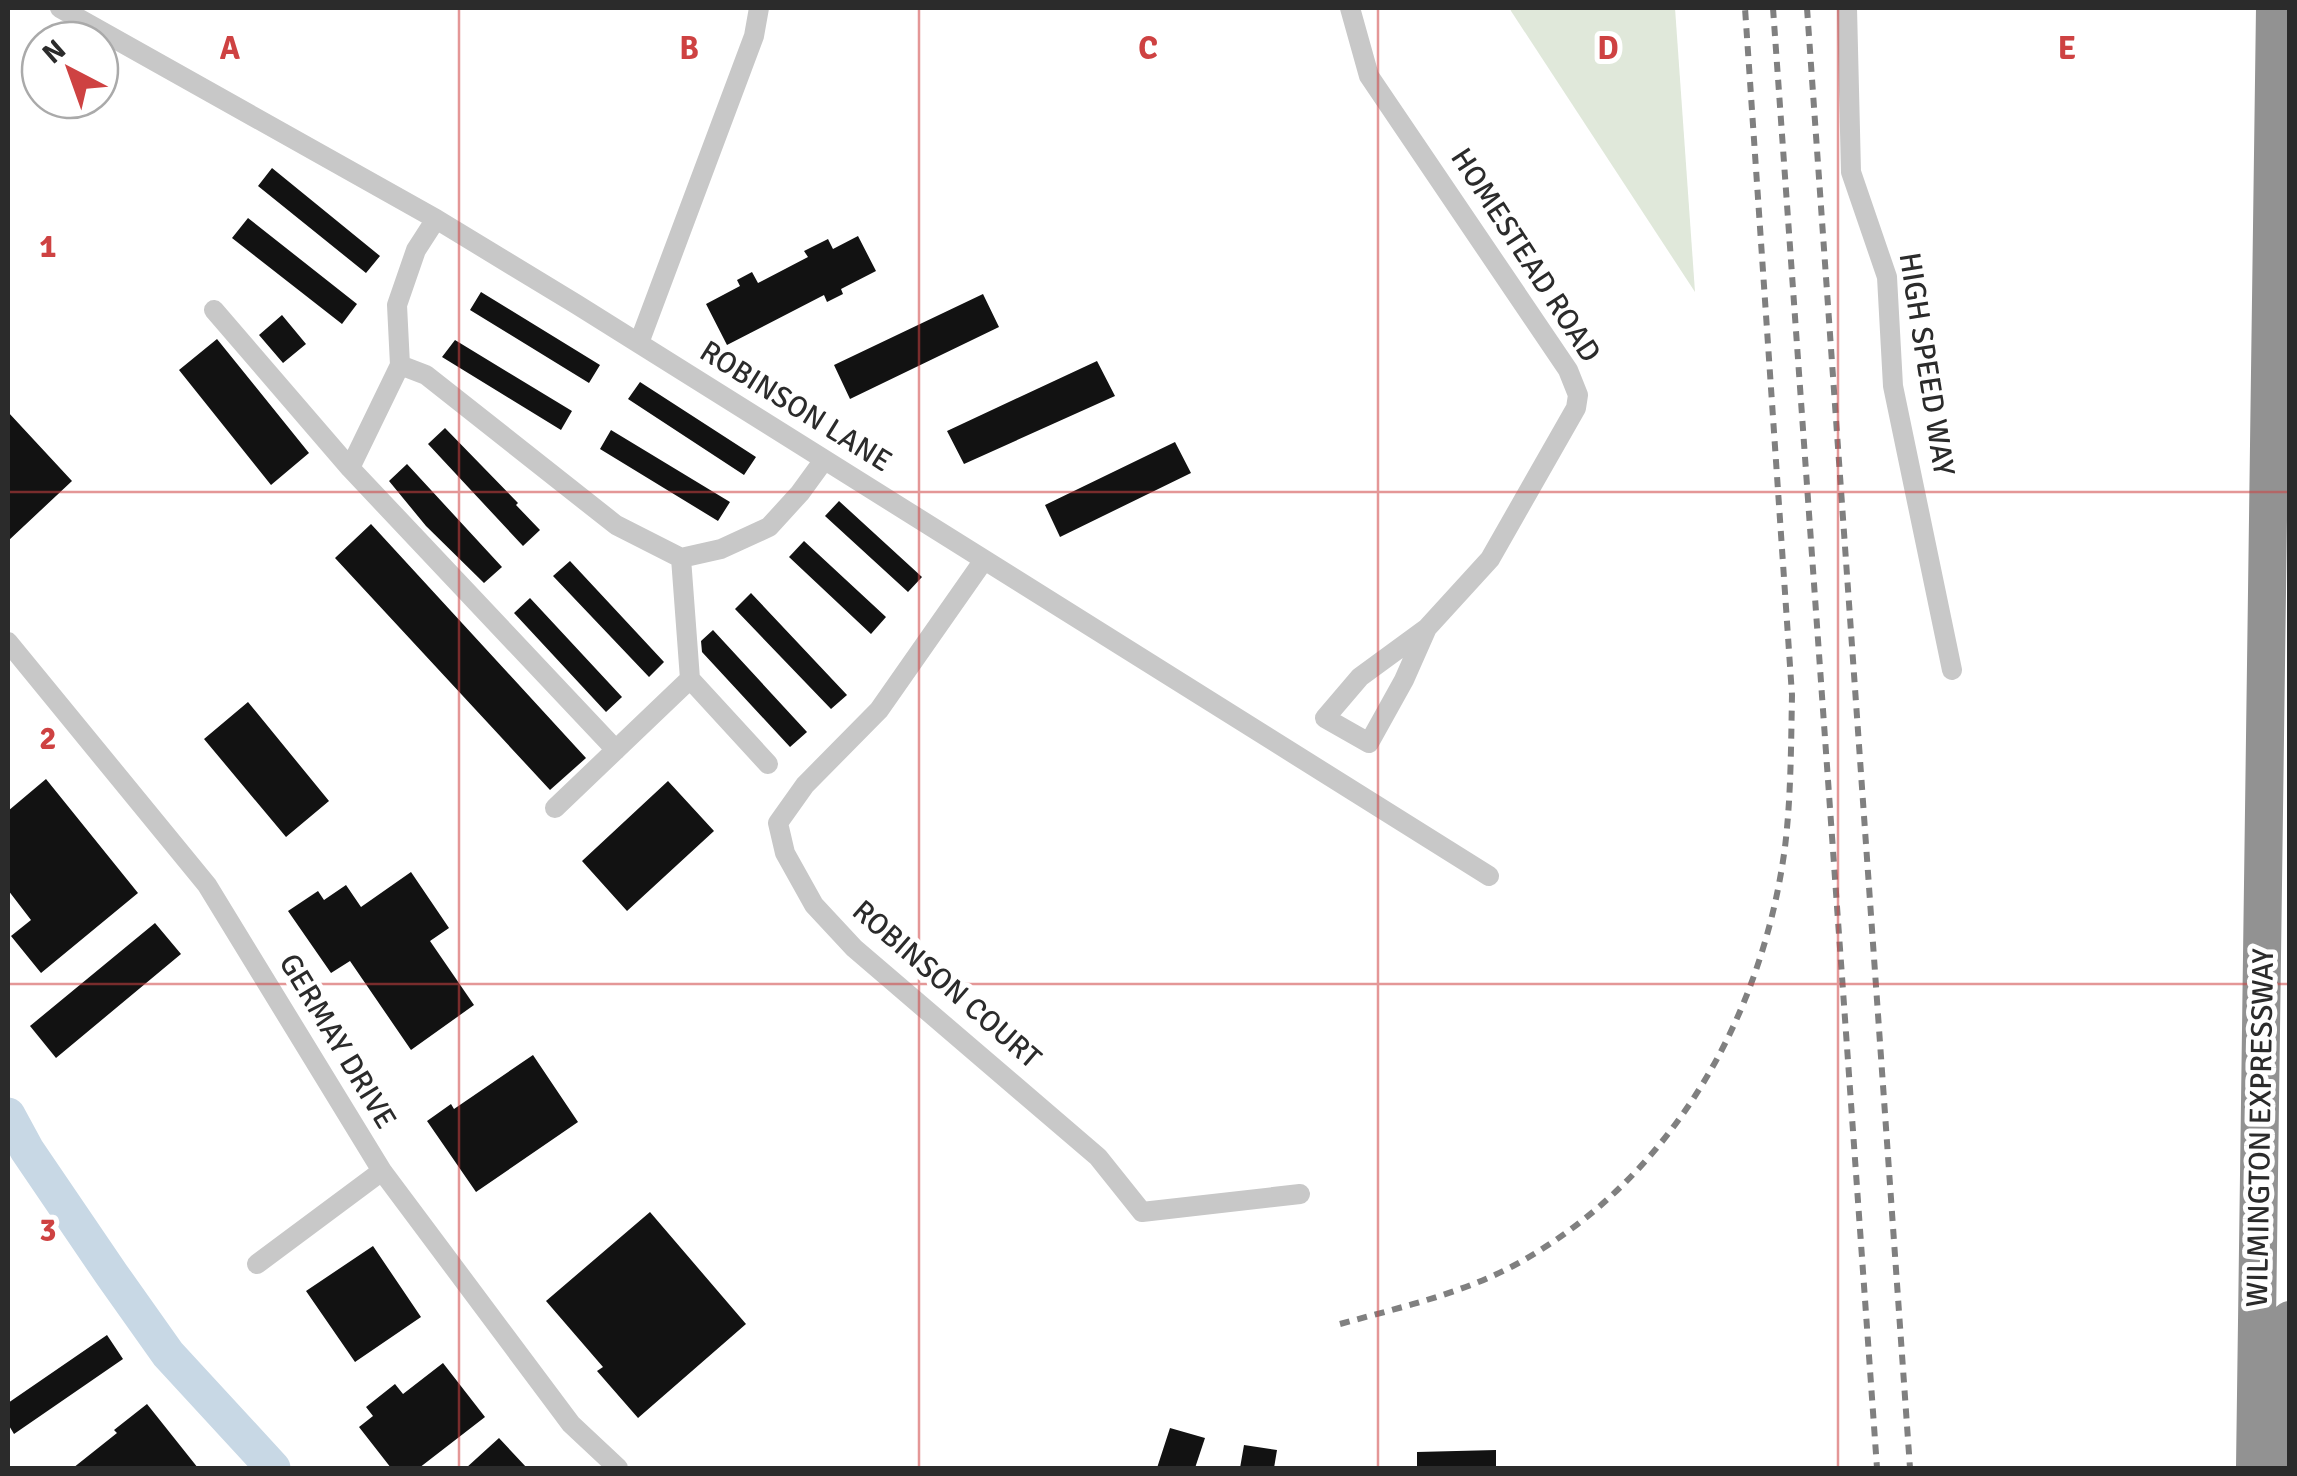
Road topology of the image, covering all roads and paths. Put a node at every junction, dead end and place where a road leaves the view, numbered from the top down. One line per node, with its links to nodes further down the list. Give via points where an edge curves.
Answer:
1 (60, 8): 6 (street, ROBINSON LANE)
2 (759, 8): 8 (street)
3 (1350, 8): 14 (street, HOMESTEAD ROAD, via 1369,76 1568,370 1578,395 1490,559)
4 (1847, 8): 16 (street, HIGH SPEED WAY, via 1852,172 1887,277 1894,386)
5 (2275, 8): 27 (highway, WILMINGTON EXPRESSWAY)
6 (436, 219): 8 (street, ROBINSON LANE); 9 (street, via 416,250 397,305)
7 (214, 310): 11 (street)
8 (639, 343): 10 (street, ROBINSON LANE)
9 (400, 364): 11 (street); 12 (street, via 426,375 616,525)
10 (824, 460): 12 (street, via 769,526 721,549); 13 (street, ROBINSON LANE)
11 (350, 468): 18 (street)
12 (682, 558): 17 (street)
13 (984, 560): 21 (street, ROBINSON LANE); 23 (street, ROBINSON COURT, via 879,710 778,823 785,852 814,904 854,948 1098,1157 1142,1212)
14 (1427, 628): 14 (street, HOMESTEAD ROAD, via 1368,742 1326,718 1360,677)
15 (8, 642): 22 (street, GERMAY DRIVE, via 207,885)
16 (1952, 670)
17 (690, 679): 18 (street); 19 (street)
18 (616, 750): 20 (street)
19 (768, 764)
20 (555, 808)
21 (1489, 876)
22 (382, 1171): 24 (street); 26 (street, GERMAY DRIVE, via 571,1424)
23 (1300, 1194)
24 (257, 1264)
25 (2290, 1320): 28 (highway, WILMINGTON EXPRESSWAY)
26 (618, 1468)
27 (2254, 1468)
28 (2287, 1468)

